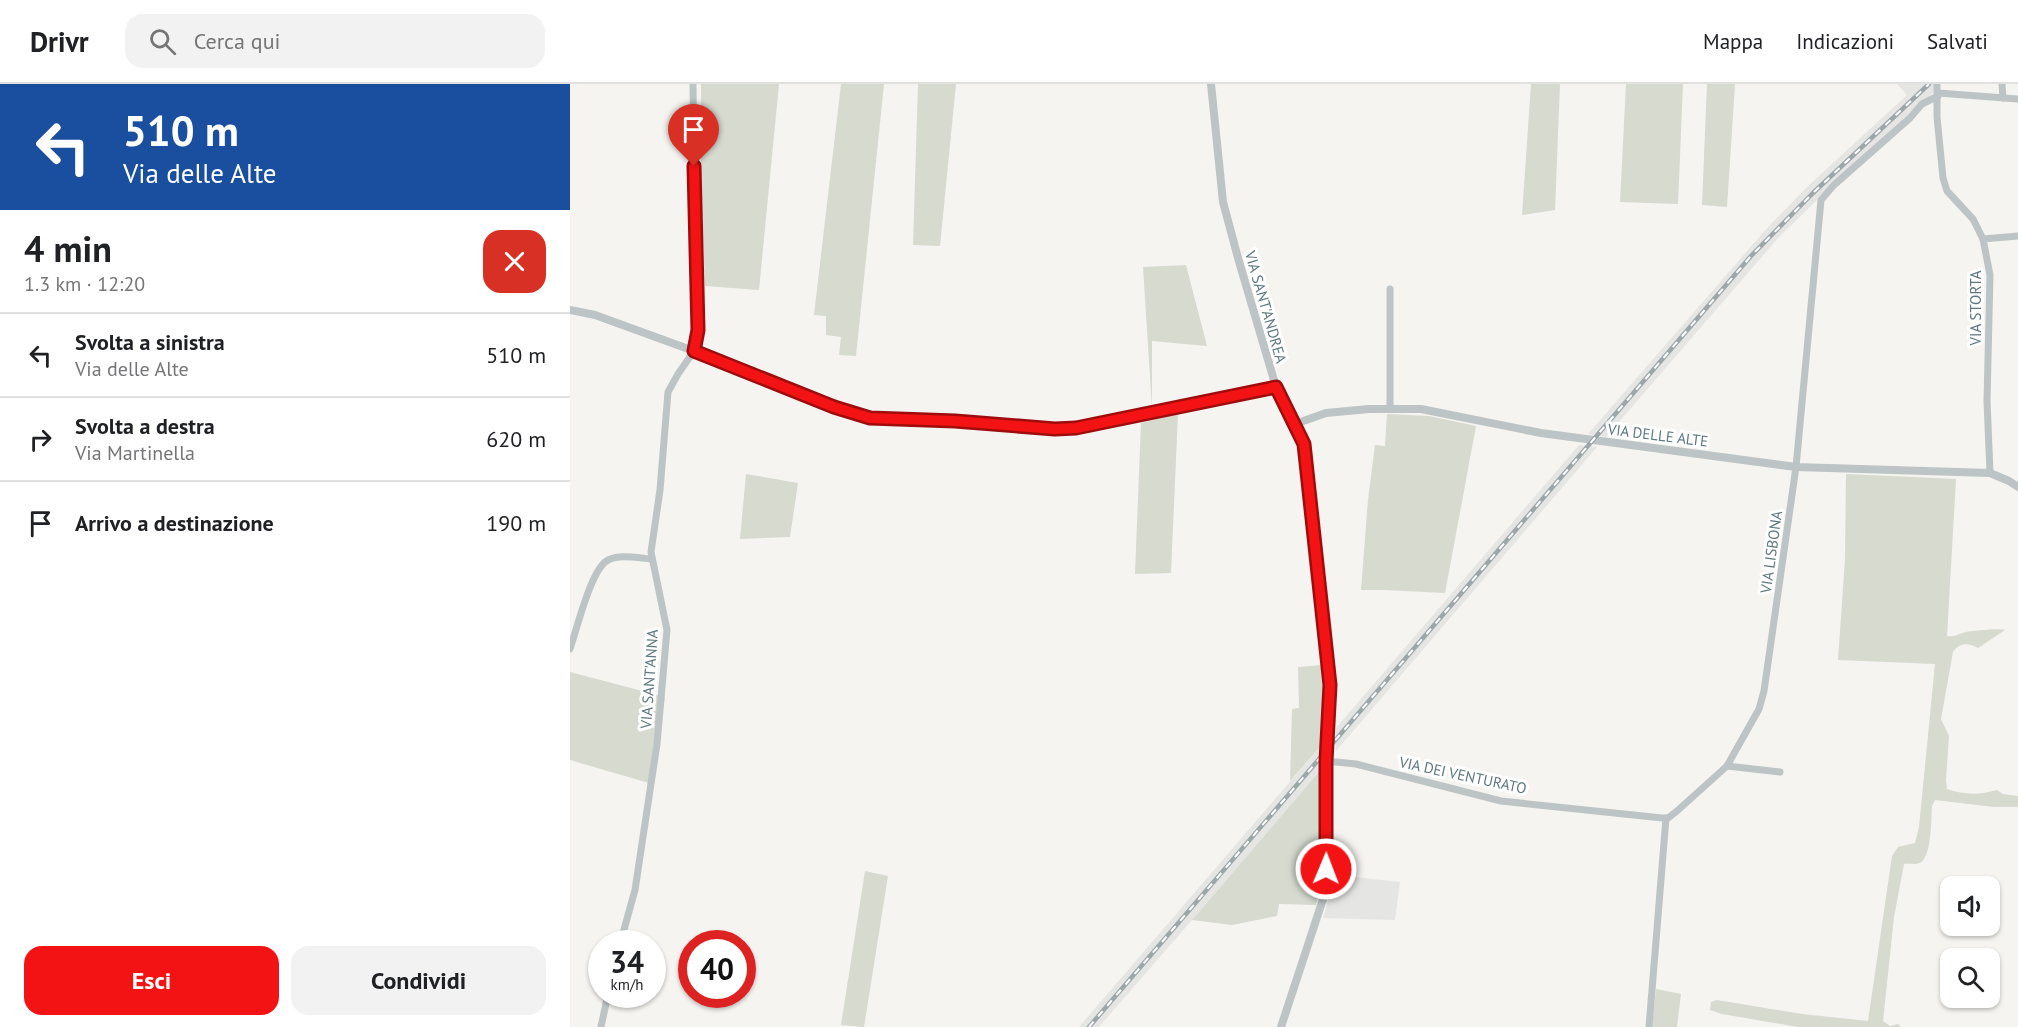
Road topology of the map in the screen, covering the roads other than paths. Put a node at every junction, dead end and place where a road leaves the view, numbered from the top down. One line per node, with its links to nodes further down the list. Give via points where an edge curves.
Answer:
1 (693, 84): 12 (street, via 698,330)
2 (1211, 84): 13 (street, VIA SANT'ANDREA, via 1223,202)
3 (1937, 84): 5 (street, VIA STORTA)
4 (2002, 84): 6 (street)
5 (1938, 94): 6 (street); 9 (street, VIA STORTA, via 1940,150 1947,191 1973,219); 16 (street, VIA LISBONA, via 1922,104 1821,200)
6 (2003, 98): 7 (street)
7 (2018, 99)
8 (2018, 236): 9 (street)
9 (1983, 239): 17 (street, VIA STORTA, via 1990,275)
10 (1390, 289): 14 (street)
11 (570, 310): 12 (street, via 596,315)
12 (694, 351): 13 (street, via 870,418 1076,428); 19 (street, VIA SANT'ANNA, via 668,392)
13 (1276, 387): 15 (street, VIA SANT'ANDREA)
14 (1390, 408): 15 (street, VIA DELLE ALTE, via 1326,413); 16 (street, VIA DELLE ALTE, via 1421,409 1541,433)
15 (1295, 424): 21 (street, VIA SANT'ANDREA, via 1304,444 1330,685)
16 (1797, 467): 17 (street, VIA DELLE ALTE); 22 (street, VIA LISBONA, via 1764,691 1759,709)
17 (1990, 473): 18 (street, VIA DELLE ALTE)
18 (2018, 487)
19 (651, 559): 20 (street, via 621,557 606,561 594,576); 25 (street, VIA SANT'ANNA, via 667,630 657,744 635,890)
20 (570, 649)
21 (1326, 761): 24 (street, VIA DEI VENTURATO, via 1356,764 1501,801); 28 (street, VIA SANT'ANDREA, via 1326,890)
22 (1727, 766): 23 (street); 24 (street, VIA LISBONA)
23 (1780, 772)
24 (1666, 818): 29 (street)
25 (624, 930)
26 (605, 1008): 27 (street)
27 (601, 1027)
28 (1281, 1027)
29 (1649, 1027)

